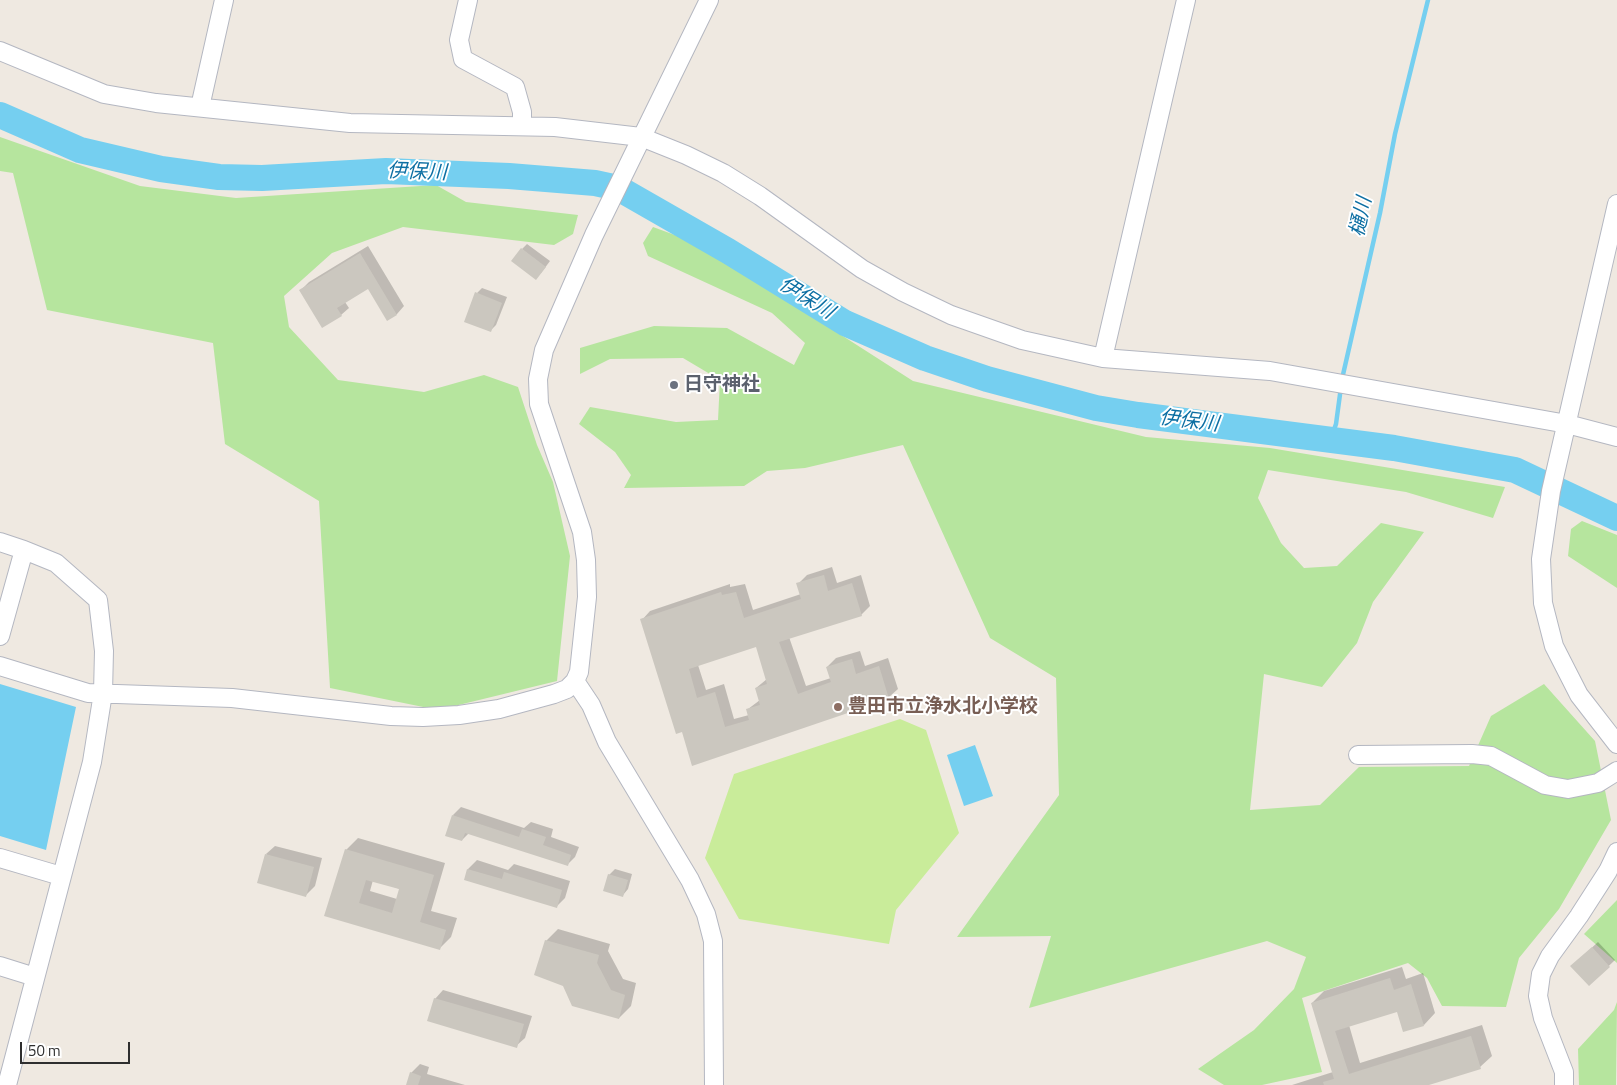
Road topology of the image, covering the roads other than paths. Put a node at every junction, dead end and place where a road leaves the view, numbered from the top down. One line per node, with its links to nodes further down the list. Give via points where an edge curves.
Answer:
1 (224, 0): 6 (street)
2 (468, 0): 7 (street, via 459,40 463,60 516,87)
3 (709, 0): 8 (street)
4 (1186, 0): 10 (street)
5 (0, 51): 6 (street, via 104,94)
6 (200, 107): 7 (street, via 350,123)
7 (522, 126): 8 (street, via 555,127)
8 (638, 143): 10 (street, via 686,155 723,173 862,269 951,315 1005,335); 17 (street, via 544,350 538,379 539,404 582,532 586,560 587,597 579,672)
9 (1617, 204): 11 (street)
10 (1103, 358): 11 (street, via 1270,371)
11 (1565, 431): 12 (street); 19 (street, via 1542,540 1543,603 1554,646 1579,695)
12 (1617, 437)
13 (0, 542): 14 (street)
14 (24, 550): 15 (street); 18 (street, via 56,563 93,594 100,605)
15 (0, 636)
16 (0, 666): 18 (street, via 88,693)
17 (575, 681): 18 (street, via 567,689 554,694 499,709 459,715 390,716 232,698); 28 (street, via 591,705 607,742 690,880 706,914 713,940)
18 (103, 693): 24 (street, via 92,762)
19 (1617, 744)
20 (1358, 755): 21 (street, via 1491,756 1544,785 1568,789 1598,783)
21 (1617, 771)
22 (1617, 852): 29 (street, via 1541,974 1538,996 1564,1072)
23 (0, 858): 24 (street)
24 (61, 876): 26 (street)
25 (0, 966): 26 (street)
26 (35, 977): 27 (street)
27 (7, 1085)
28 (714, 1085)
29 (1564, 1085)

